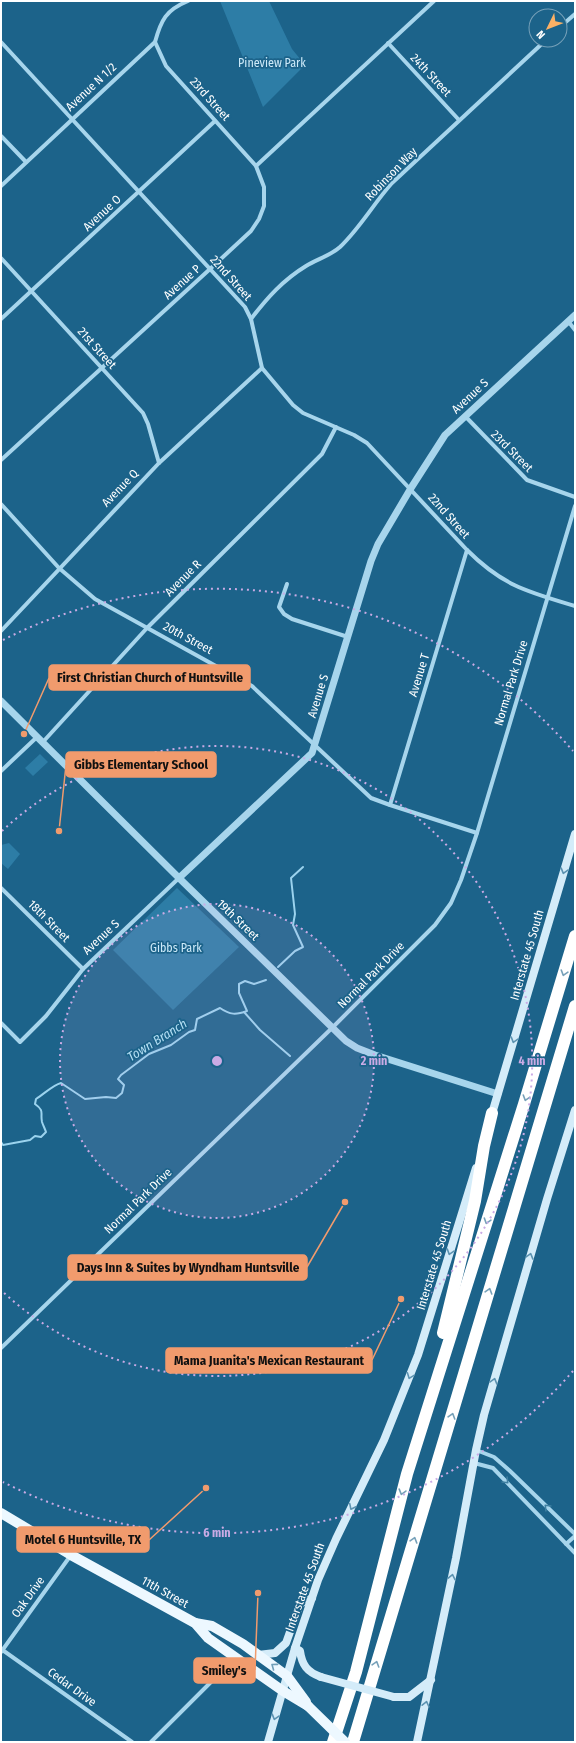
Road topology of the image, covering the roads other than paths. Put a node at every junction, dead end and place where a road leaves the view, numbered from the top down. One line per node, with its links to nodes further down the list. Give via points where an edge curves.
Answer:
1 (188, 1): 4 (street, Avenue N 1/2, via 177,5 162,20)
2 (434, 1): 5 (street)
3 (1, 42): 7 (street, 22nd Street)
4 (155, 42): 7 (street, Avenue N 1/2); 9 (street, 23rd Street, via 166,66)
5 (388, 44): 8 (street, 24th Street); 12 (street)
6 (537, 48): 8 (street, Robinson Way)
7 (72, 118): 11 (street, Avenue N 1/2); 14 (street, 22nd Street)
8 (459, 120): 20 (street, Robinson Way, via 392,183 340,247 290,277 271,294)
9 (216, 121): 12 (street, 23rd Street); 14 (street, Avenue O)
10 (1, 136): 11 (street)
11 (26, 162): 13 (street, Avenue N 1/2)
12 (256, 166): 16 (street, Avenue P, via 264,186 264,206 259,219 251,231)
13 (1, 186)
14 (139, 193): 16 (street, 22nd Street); 17 (street, Avenue O)
15 (1, 258): 17 (street, 21st Street)
16 (210, 269): 20 (street, 22nd Street, via 245,307); 23 (street, Avenue P)
17 (32, 291): 19 (street, Avenue O); 23 (street, 21st Street)
18 (575, 315): 21 (street, Avenue S)
19 (1, 319)
20 (251, 319): 24 (street, 22nd Street)
21 (568, 322): 22 (street); 25 (street, Avenue S)
22 (575, 330)
23 (102, 368): 27 (street, Avenue P); 28 (street, 21st Street, via 143,413)
24 (262, 368): 26 (street, 22nd Street, via 293,405 303,413); 28 (street, Avenue Q)
25 (465, 416): 29 (street, Avenue S, via 445,435); 30 (street, 23rd Street, via 520,475 527,480)
26 (336, 427): 29 (street, 22nd Street, via 367,443); 38 (street, Avenue R, via 322,454)
27 (1, 460)
28 (159, 462): 34 (street, Avenue Q)
29 (411, 488): 33 (street, 22nd Street); 40 (street, Avenue S, via 373,555)
30 (575, 497)
31 (1, 504): 34 (street, 20th Street)
32 (575, 506): 36 (street, Normal Park Drive)
33 (467, 550): 36 (street, 22nd Street, via 500,578 518,588); 45 (street, Avenue T)
34 (59, 568): 38 (street, 20th Street, via 95,599); 39 (street, Avenue Q)
35 (287, 584): 40 (street, via 279,607 284,614)
36 (547, 598): 37 (street, 22nd Street); 46 (street, Normal Park Drive)
37 (575, 606)
38 (147, 628): 42 (street, Avenue R); 43 (street, 20th Street, via 252,686)
39 (1, 631)
40 (348, 637): 43 (street, Avenue S)
41 (1, 701): 42 (street, 19th Street)
42 (40, 740): 44 (street, Avenue R); 48 (street, 19th Street)
43 (314, 744): 45 (street, 20th Street, via 371,798); 48 (street, Avenue S, via 312,753)
44 (1, 771)
45 (390, 805): 46 (street, 20th Street)
46 (476, 833): 54 (street, Normal Park Drive, via 457,890 444,913)
47 (575, 834): 56 (main road, Interstate 45 South, one-way to 56)
48 (179, 878): 51 (street, Avenue S); 54 (street, 19th Street)
49 (1, 888): 51 (street, 18th Street)
50 (575, 936): 63 (highway, one-way to 63)
51 (83, 969): 53 (street, Avenue S, via 46,1016 20,1042)
52 (575, 1006): 59 (highway)
53 (1, 1023)
54 (332, 1028): 56 (street, 19th Street, via 346,1041 367,1052); 60 (street, Normal Park Drive)
55 (575, 1036): 59 (highway)
56 (498, 1094): 58 (main road, Interstate 45 South)
57 (575, 1110): 61 (main road, one-way to 57, via 540,1221)
58 (492, 1113): 63 (highway, via 475,1201); 69 (main road, Interstate 45 South, one-way to 69, via 418,1355 387,1434 336,1539)
59 (542, 1116): 85 (highway, one-way to 59)
60 (1, 1348)
61 (476, 1450): 62 (main road); 65 (street, one-way to 61, via 505,1466 494,1457)
62 (474, 1463): 66 (street, one-way to 66, via 493,1468); 77 (main road, one-way to 62)
63 (407, 1474): 83 (highway, one-way to 83, via 356,1672)
64 (1, 1513): 68 (main road, 11th Street)
65 (575, 1535): 66 (street)
66 (566, 1544): 67 (street)
67 (575, 1553)
68 (71, 1555): 70 (main road, 11th Street); 73 (street, Oak Drive)
69 (312, 1598): 72 (main road, Interstate 45 South); 74 (main road, via 300,1604 286,1643 279,1651)
70 (195, 1623): 71 (main road, 11th Street); 71 (main road, via 222,1639); 75 (main road, 11th Street, via 208,1638)
71 (228, 1636): 74 (main road, 11th Street)
72 (295, 1648): 76 (main road, Interstate 45 South); 77 (main road, bridge, via 300,1651 302,1661 312,1674 394,1697 409,1697)
73 (2, 1650): 80 (street, Cedar Drive)
74 (258, 1655): 76 (main road, 11th Street, one-way to 74)
75 (236, 1657): 78 (main road, 11th Street); 81 (street)
76 (288, 1676): 78 (main road, Interstate 45 South); 79 (main road, 11th Street)
77 (431, 1679): 86 (main road, one-way to 77)
78 (283, 1691): 79 (main road, 11th Street); 82 (main road, Interstate 45 South, one-way to 82)
79 (308, 1706): 84 (main road, 11th Street, bridge)
80 (132, 1742)
81 (151, 1742)
82 (268, 1742)
83 (333, 1742)
84 (345, 1742)
85 (353, 1742)
86 (417, 1742)

